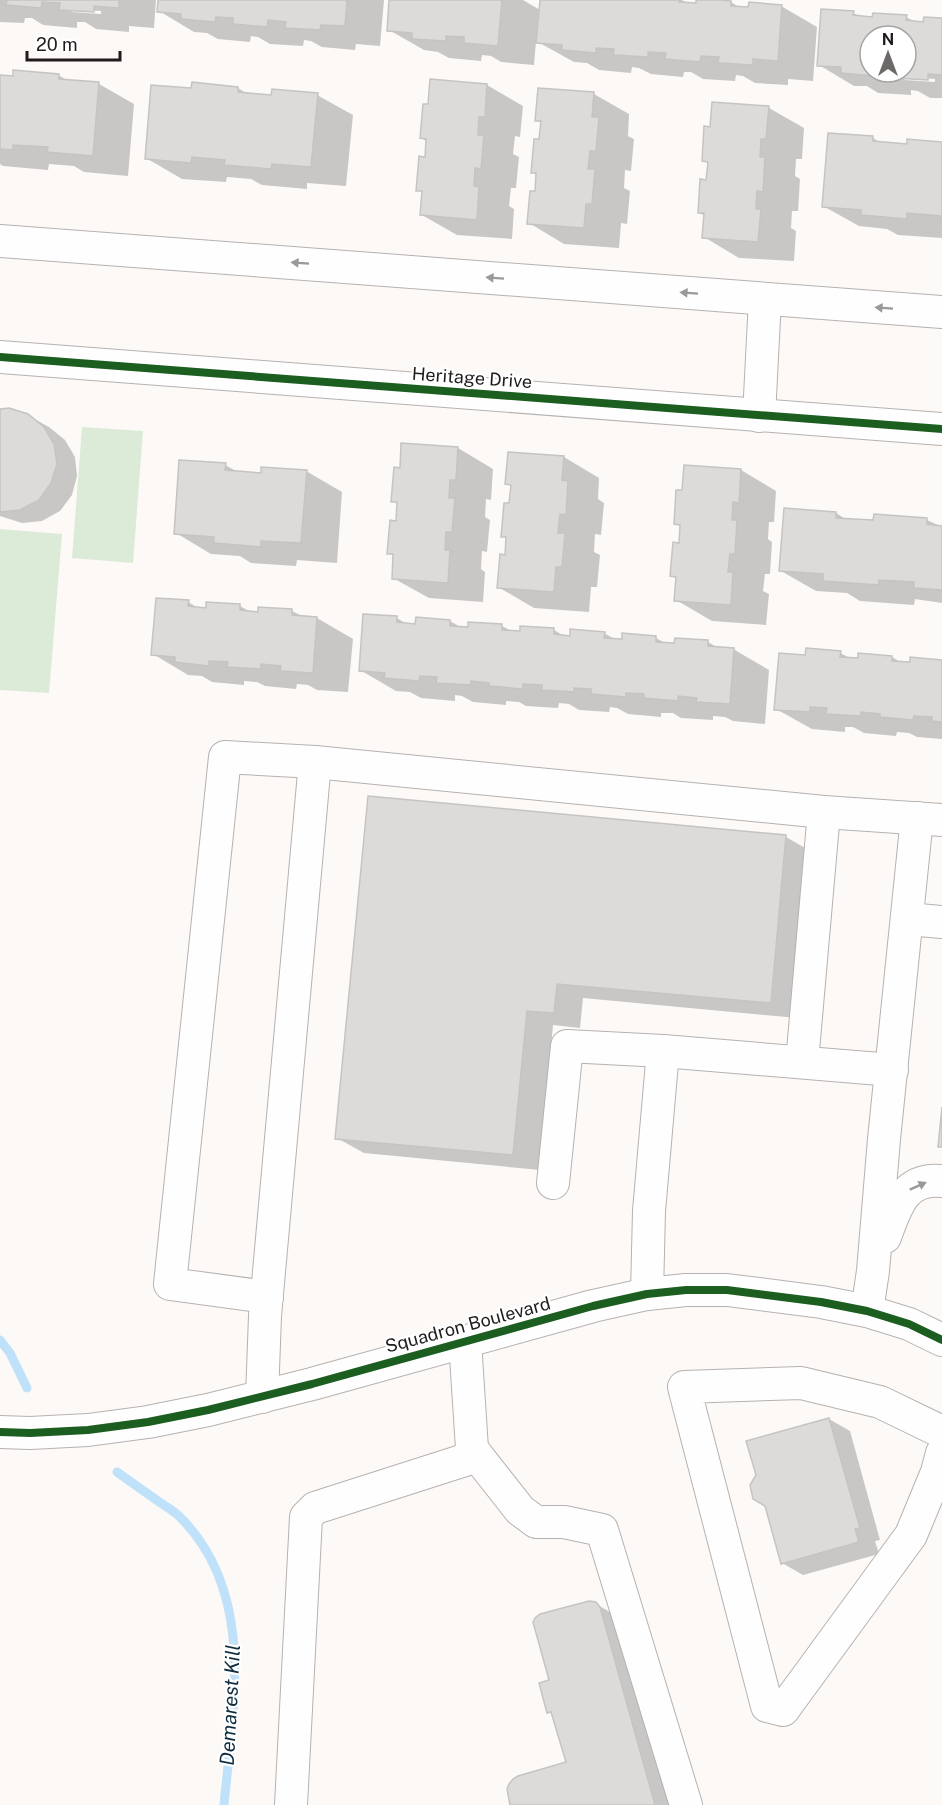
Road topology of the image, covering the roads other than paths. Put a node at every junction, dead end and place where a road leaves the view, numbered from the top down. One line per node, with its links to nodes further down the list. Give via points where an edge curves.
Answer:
1 (0, 241): 2 (street, one-way to 1)
2 (765, 299): 3 (street, one-way to 2); 5 (street)
3 (942, 312)
4 (0, 357): 5 (street, Heritage Drive)
5 (759, 416): 6 (street, Heritage Drive)
6 (942, 429)
7 (315, 762): 8 (street); 19 (street); 19 (street, via 225,757 170,1284)
8 (824, 812): 9 (street); 13 (street)
9 (930, 819): 10 (street)
10 (907, 919): 11 (street); 14 (street)
11 (942, 922)
12 (663, 1052): 13 (street); 16 (street, via 567,1046); 18 (street, via 649,1211)
13 (802, 1062): 14 (street)
14 (892, 1070): 17 (street)
15 (942, 1181): 17 (street, one-way to 15, via 895,1208 905,1193 917,1184)
16 (553, 1183)
17 (873, 1271): 20 (street)
18 (647, 1294): 20 (street, Squadron Boulevard, via 727,1290); 22 (street, Squadron Boulevard)
19 (267, 1297): 23 (street)
20 (867, 1311): 21 (street, Squadron Boulevard, via 909,1324)
21 (942, 1340)
22 (465, 1341): 23 (street, Squadron Boulevard); 26 (street)
23 (262, 1397): 24 (street, Squadron Boulevard, via 148,1422 87,1430)
24 (0, 1432)
25 (942, 1432): 27 (street, via 880,1402 801,1383 684,1387 767,1706 783,1710 911,1535)
26 (472, 1449): 28 (street, via 468,1459 315,1508 306,1517); 29 (street, via 520,1510 536,1522 564,1522 602,1530)
27 (942, 1453)
28 (291, 1805)
29 (686, 1805)

